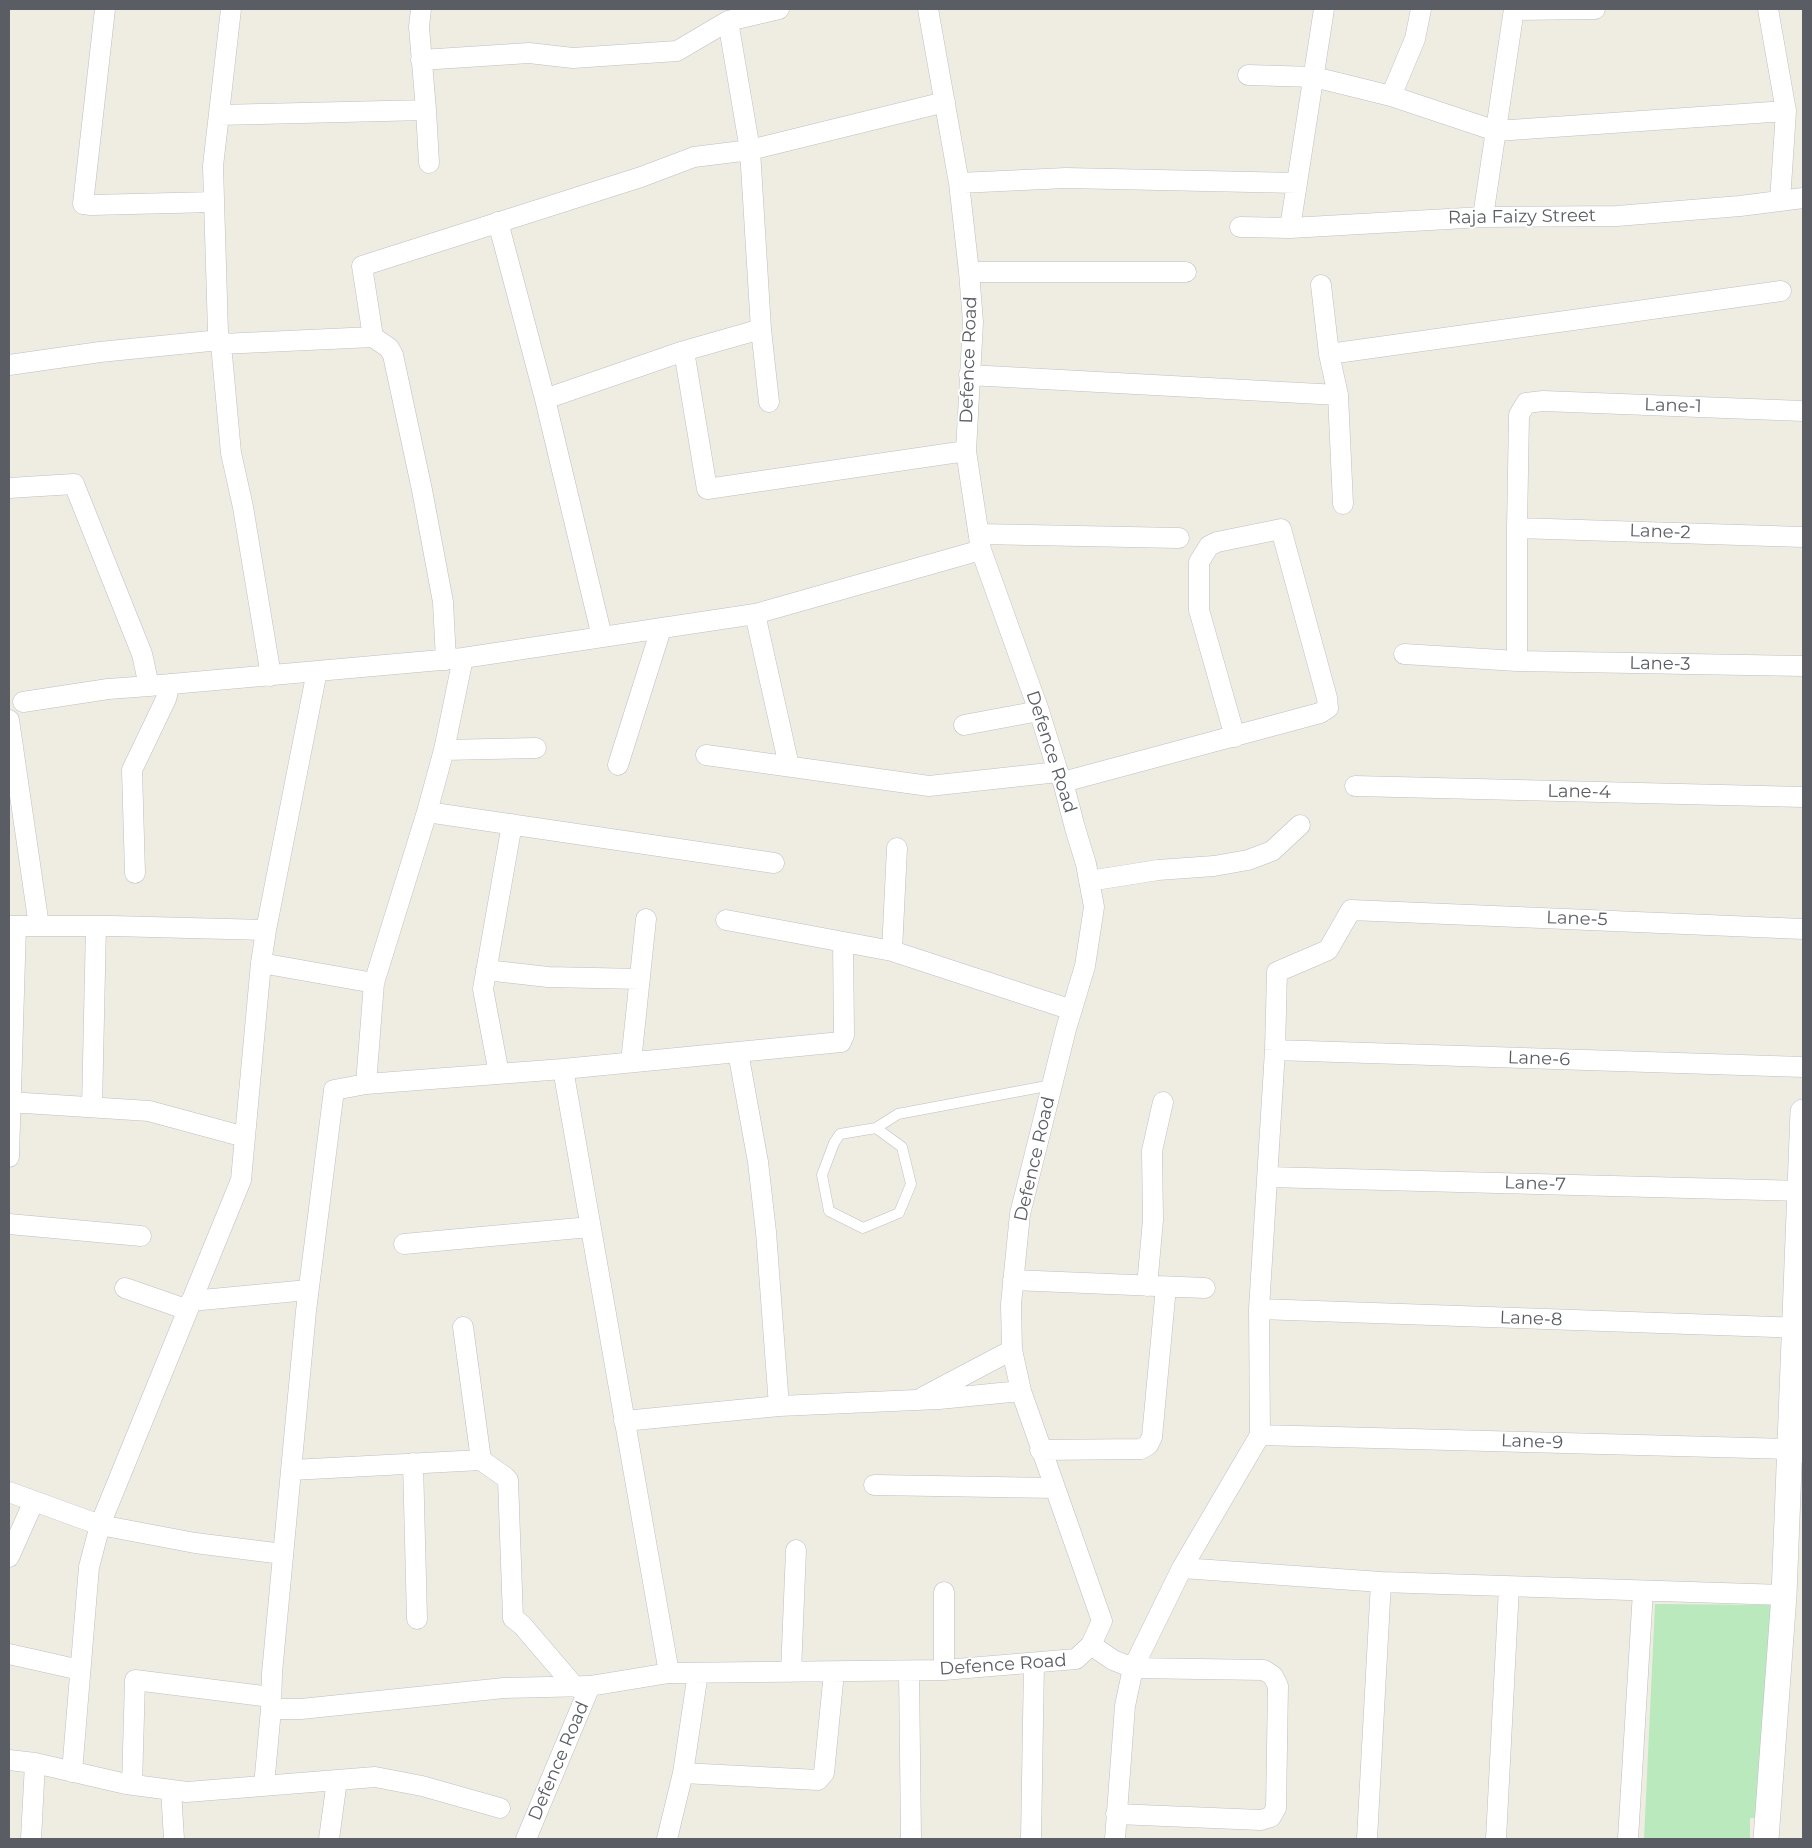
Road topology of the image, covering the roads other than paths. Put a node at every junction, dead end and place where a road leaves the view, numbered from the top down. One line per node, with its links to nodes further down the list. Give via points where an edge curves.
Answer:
1 (105, 9): 27 (street, via 83,204)
2 (231, 9): 19 (street)
3 (421, 9): 12 (street)
4 (779, 9): 11 (street)
5 (928, 9): 16 (street, Defence Road)
6 (1324, 9): 14 (street)
7 (1421, 9): 15 (street, via 1415,39)
8 (1514, 9): 9 (street); 20 (street)
9 (1595, 9)
10 (1768, 9): 18 (street)
11 (728, 22): 12 (street, via 677,51 573,58 529,53); 21 (street)
12 (421, 60): 17 (street)
13 (1248, 74): 14 (street)
14 (1314, 77): 15 (street); 24 (street)
15 (1391, 96): 20 (street)
16 (945, 102): 21 (street); 23 (street, Defence Road)
17 (426, 110): 19 (street); 22 (street)
18 (1786, 111): 20 (street); 26 (street)
19 (219, 115): 27 (street, via 213,166)
20 (1496, 131): 28 (street)
21 (750, 150): 29 (street, via 694,158); 36 (street)
22 (429, 163)
23 (959, 183): 24 (street, via 1066,178); 32 (street, Defence Road)
24 (1297, 183): 31 (street)
25 (1803, 198): 26 (street, Raja Faizy Street)
26 (1780, 201): 28 (street, Raja Faizy Street, via 1617,216)
27 (214, 202): 38 (street)
28 (1483, 216): 31 (street, Raja Faizy Street)
29 (498, 222): 37 (street, via 362,266); 44 (street)
30 (1240, 227): 31 (street, Raja Faizy Street)
31 (1290, 228)
32 (969, 272): 33 (street); 42 (street, Defence Road, via 974,322)
33 (1186, 272)
34 (1321, 285): 40 (street)
35 (1781, 291): 40 (street)
36 (761, 329): 39 (street); 45 (street)
37 (373, 337): 38 (street); 58 (street, via 389,348 393,356)
38 (220, 342): 41 (street, via 100,352); 62 (street, via 231,453)
39 (684, 351): 44 (street); 47 (street, via 706,489)
40 (1329, 354): 43 (street)
41 (9, 365)
42 (969, 375): 43 (street); 47 (street, Defence Road)
43 (1338, 396): 49 (street)
44 (545, 399): 56 (street)
45 (769, 402)
46 (1803, 411): 50 (street, Lane-1, via 1526,403 1519,415)
47 (966, 451): 53 (street, Defence Road)
48 (9, 488): 64 (street, via 74,484 142,654)
49 (1343, 504)
50 (1517, 528): 51 (street, Lane-2); 59 (street)
51 (1803, 537)
52 (1178, 538): 53 (street)
53 (980, 542): 54 (street); 66 (street, Defence Road)
54 (755, 614): 55 (street); 74 (street)
55 (661, 629): 56 (street); 73 (street)
56 (602, 637): 58 (street)
57 (1404, 654): 59 (street, Lane-3)
58 (455, 659): 61 (street); 71 (street)
59 (1517, 662): 60 (street, Lane-3)
60 (1803, 666)
61 (317, 671): 62 (street); 91 (street)
62 (271, 676): 63 (street)
63 (170, 684): 64 (street); 83 (street, via 132,770)
64 (149, 686): 65 (street)
65 (23, 702)
66 (1039, 711): 68 (street); 75 (street, Defence Road)
67 (9, 720): 88 (street)
68 (964, 725)
69 (1235, 737): 69 (street, via 1328,708 1281,529 1217,542 1209,546 1200,562 1200,610); 75 (street)
70 (536, 748): 71 (street)
71 (444, 750): 78 (street)
72 (706, 754): 74 (street)
73 (618, 765)
74 (789, 766): 75 (street, via 928,786)
75 (1061, 777): 84 (street, Defence Road)
76 (1355, 786): 77 (street, Lane-4)
77 (1803, 797)
78 (427, 812): 79 (street); 97 (street)
79 (512, 824): 82 (street); 95 (street)
80 (1300, 825): 84 (street, via 1272,852 1248,860)
81 (897, 848): 93 (street)
82 (774, 863)
83 (135, 873)
84 (1089, 881): 98 (street, Defence Road, via 1094,907 1085,966)
85 (646, 919): 96 (street)
86 (726, 920): 92 (street)
87 (12, 926): 88 (street); 107 (street)
88 (38, 926): 89 (street)
89 (96, 926): 91 (street); 109 (street)
90 (1803, 929): 99 (street, Lane-5, via 1350,910 1328,950 1277,972)
91 (266, 930): 94 (street)
92 (843, 942): 93 (street); 100 (street, via 844,1035 841,1042)
93 (892, 951): 98 (street)
94 (261, 963): 97 (street); 112 (street)
95 (486, 970): 96 (street, via 548,977); 104 (street, via 483,989)
96 (640, 979): 101 (street)
97 (374, 983): 105 (street)
98 (1072, 1010): 106 (street, Defence Road)
99 (1275, 1050): 102 (street, Lane-6); 114 (street)
100 (738, 1052): 101 (street); 132 (street, via 758,1162)
101 (631, 1062): 103 (street)
102 (1803, 1067)
103 (563, 1068): 104 (street); 117 (street)
104 (498, 1074): 105 (street)
105 (366, 1084): 124 (street, via 334,1090)
106 (1052, 1085): 111 (lane, via 898,1114); 120 (street, Defence Road, via 1020,1214)
107 (10, 1102): 109 (street); 113 (street)
108 (1163, 1102): 121 (street, via 1152,1152)
109 (92, 1107): 112 (street, via 149,1111)
110 (1803, 1112): 115 (street)
111 (876, 1128): 111 (lane, via 902,1147 911,1184 899,1214 863,1228 829,1211 822,1175 840,1134)
112 (244, 1137): 125 (street, via 241,1180)
113 (9, 1157)
114 (1268, 1177): 115 (street, Lane-7); 126 (street)
115 (1802, 1191): 128 (street)
116 (9, 1224): 118 (street)
117 (590, 1227): 119 (street); 133 (street)
118 (141, 1236)
119 (404, 1244)
120 (1013, 1280): 121 (street); 129 (street, Defence Road)
121 (1156, 1286): 123 (street); 135 (street, via 1152,1438 1148,1445 1140,1449)
122 (125, 1288): 125 (street)
123 (1205, 1288)
124 (308, 1290): 125 (street); 139 (street)
125 (190, 1306): 144 (street)
126 (1259, 1309): 128 (street, Lane-8); 134 (street)
127 (462, 1326): 137 (street)
128 (1799, 1328): 136 (street)
129 (1012, 1350): 130 (street, Defence Road); 131 (street)
130 (1021, 1391): 131 (street); 135 (street, Defence Road)
131 (916, 1400): 132 (street)
132 (779, 1406): 133 (street)
133 (624, 1421): 164 (street)
134 (1260, 1435): 136 (street, Lane-9); 148 (street)
135 (1040, 1450): 141 (street, Defence Road)
136 (1797, 1451): 153 (street)
137 (481, 1460): 138 (street); 166 (street, via 508,1480 513,1618)
138 (413, 1463): 139 (street); 154 (street)
139 (292, 1470): 146 (street)
140 (874, 1485): 141 (street)
141 (1055, 1488): 155 (street, Defence Road, via 1102,1621)
142 (9, 1492): 143 (street)
143 (34, 1501): 144 (street); 147 (street)
144 (100, 1525): 146 (street, via 195,1543); 159 (street, via 89,1568)
145 (796, 1550): 162 (street)
146 (283, 1554): 167 (street)
147 (9, 1557)
148 (1182, 1568): 149 (street); 158 (street)
149 (1381, 1582): 150 (street); 186 (street)
150 (1509, 1587): 151 (street); 187 (street)
151 (1643, 1591): 153 (street); 188 (street)
152 (944, 1592): 160 (street)
153 (1784, 1595): 189 (street)
154 (417, 1619)
155 (1091, 1645): 157 (street, Defence Road, via 1076,1659); 158 (street)
156 (9, 1654): 159 (street)
157 (1034, 1663): 160 (street, Defence Road); 184 (street)
158 (1132, 1668): 177 (street, via 1125,1706); 177 (street, via 1264,1670 1273,1676 1278,1686 1276,1808 1271,1817 1261,1820)
159 (80, 1670): 170 (street)
160 (944, 1670): 161 (street, Defence Road)
161 (908, 1671): 163 (street, Defence Road); 183 (street)
162 (791, 1672): 163 (street, Defence Road); 165 (street, Defence Road)
163 (834, 1672): 171 (street, via 824,1773 818,1780)
164 (669, 1673): 165 (street, Defence Road); 166 (street, Defence Road)
165 (698, 1673): 171 (street)
166 (582, 1687): 167 (street, via 504,1688 301,1709); 181 (street, Defence Road)
167 (271, 1703): 173 (street, via 135,1680); 174 (street)
168 (9, 1760): 169 (street)
169 (35, 1763): 170 (street); 178 (street)
170 (72, 1772): 173 (street)
171 (683, 1773): 182 (street)
172 (338, 1780): 174 (street); 176 (street, via 375,1777 422,1786); 180 (street)
173 (132, 1785): 175 (street)
174 (264, 1786): 175 (street, via 187,1792)
175 (171, 1790): 179 (street)
176 (500, 1808)
177 (1116, 1814): 185 (street)
178 (31, 1839)
179 (174, 1839)
180 (330, 1839)
181 (526, 1839)
182 (667, 1839)
183 (911, 1839)
184 (1031, 1839)
185 (1114, 1839)
186 (1367, 1839)
187 (1496, 1839)
188 (1628, 1839)
189 (1766, 1839)

